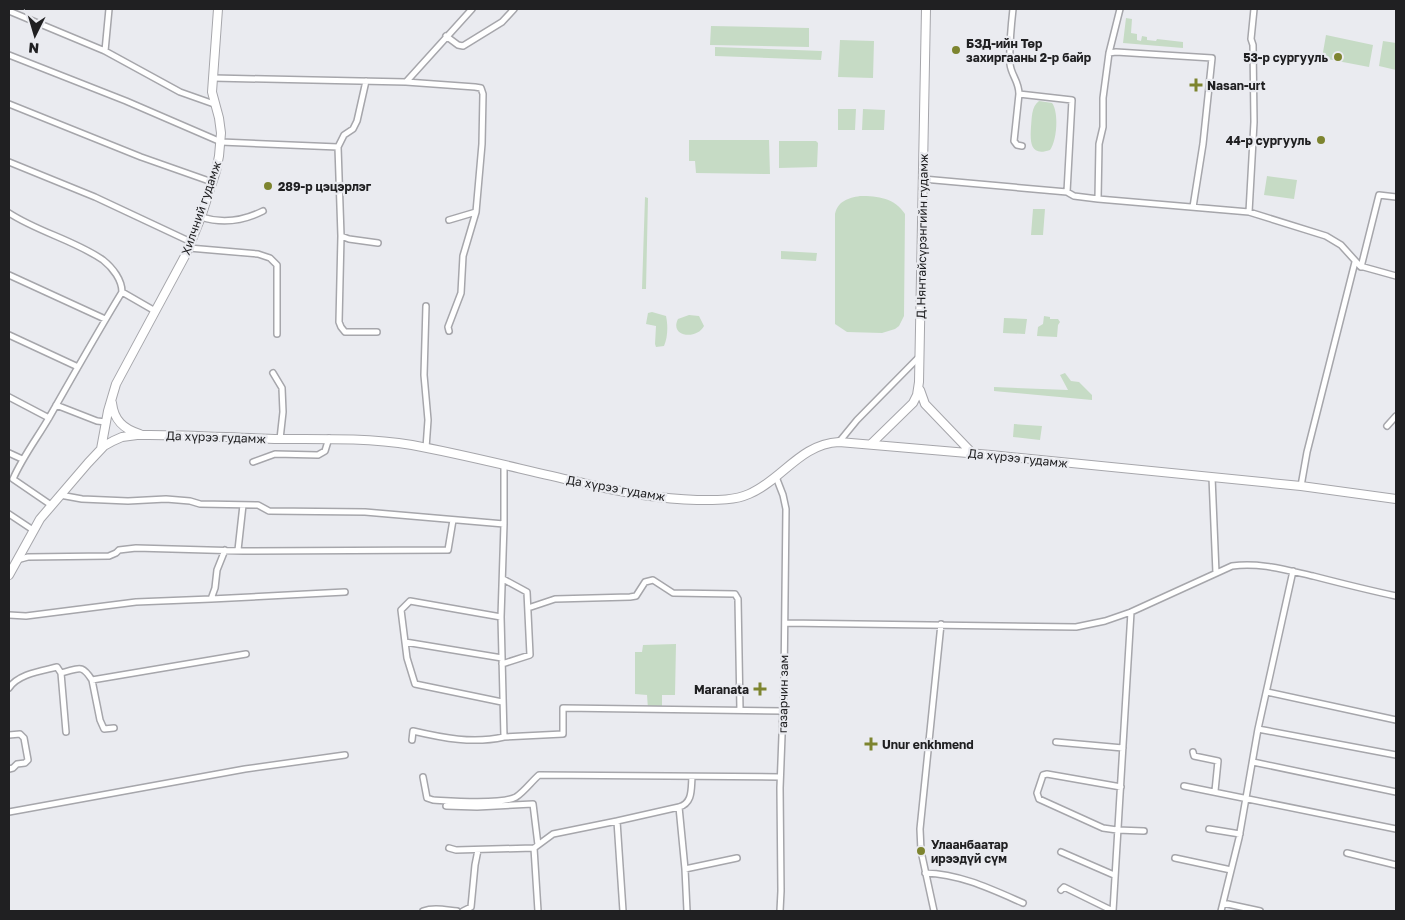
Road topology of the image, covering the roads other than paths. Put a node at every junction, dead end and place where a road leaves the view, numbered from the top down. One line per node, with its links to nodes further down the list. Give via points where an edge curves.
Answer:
1 (109, 9): 11 (street)
2 (218, 9): 14 (main road, Хилчний гудамж)
3 (472, 9): 10 (street)
4 (514, 9): 10 (street, via 502,22 463,46)
5 (926, 9): 24 (main road, Д.Нянтайсүрэнгийн гудамж)
6 (1013, 9): 17 (street, via 1010,66 1019,85)
7 (1120, 9): 12 (street)
8 (1254, 9): 32 (street, via 1251,39 1254,122)
9 (9, 11): 11 (street)
10 (446, 36): 16 (street)
11 (105, 51): 19 (street, via 180,92)
12 (1109, 53): 28 (street, via 1099,144); 29 (street, via 1212,58 1204,144)
13 (9, 55): 20 (street)
14 (213, 78): 15 (street); 19 (main road, Хилчний гудамж)
15 (366, 81): 16 (street); 22 (street, via 358,121 344,134)
16 (406, 82): 31 (street, via 481,88 482,144)
17 (1019, 94): 21 (street, via 1014,141); 26 (street, via 1072,100)
18 (9, 104): 25 (street)
19 (214, 104): 20 (main road, Хилчний гудамж)
20 (221, 142): 22 (street); 25 (main road, Хилчний гудамж)
21 (1022, 146)
22 (338, 147): 36 (street)
23 (9, 162): 38 (street, via 95,197)
24 (923, 180): 26 (street); 51 (main road, Д.Нянтайсүрэнгийн гудамж)
25 (212, 182): 34 (main road, Хилчний гудамж)
26 (1067, 192): 28 (street)
27 (1396, 197): 40 (street, via 1379,194)
28 (1098, 199): 29 (street)
29 (1193, 207): 32 (street)
30 (263, 211): 34 (street, via 230,221)
31 (476, 212): 35 (street); 47 (street, via 463,256 461,293)
32 (1249, 212): 39 (street, via 1326,236 1341,245)
33 (9, 213): 43 (street, via 104,261 115,272)
34 (201, 217): 38 (main road, Хилчний гудамж)
35 (449, 220)
36 (341, 236): 37 (street); 48 (street, via 340,327 345,332)
37 (378, 243)
38 (190, 245): 45 (main road, Хилчний гудамж); 50 (street, via 258,254 270,258 277,265)
39 (1355, 262): 40 (street); 78 (street)
40 (1362, 267): 42 (street)
41 (9, 275): 46 (street)
42 (1396, 276)
43 (122, 292): 45 (street); 46 (street)
44 (426, 306): 69 (street)
45 (155, 311): 55 (main road, Хилчний гудамж)
46 (105, 319): 52 (street)
47 (449, 331)
48 (378, 332)
49 (9, 334): 52 (street)
50 (277, 334)
51 (920, 356): 54 (main road, Д.Нянтайсүрэнгийн гудамж); 67 (street)
52 (78, 367): 57 (street)
53 (273, 373): 66 (street, via 282,388)
54 (920, 382): 68 (main road, Д.Нянтайсүрэнгийн гудамж, via 913,403); 72 (main road, via 925,404)
55 (112, 396): 60 (main road, Хилчний гудамж); 61 (main road, via 114,414)
56 (9, 397): 59 (street)
57 (56, 405): 59 (street); 60 (street)
58 (1396, 416): 62 (street)
59 (49, 418): 73 (street)
60 (106, 422): 70 (main road, Хилчний гудамж)
61 (122, 426): 63 (main road); 64 (main road)
62 (1387, 426)
63 (147, 435): 64 (main road, Да хүрээ гудамж); 66 (main road, Да хүрээ гудамж)
64 (118, 438): 70 (main road, Да хүрээ гудамж)
65 (329, 438): 66 (main road, Да хүрээ гудамж); 69 (main road, Да хүрээ гудамж); 74 (street, via 325,450 318,455 275,454)
66 (280, 439)
67 (839, 442): 68 (main road, Да хүрээ гудамж); 76 (main road, Да хүрээ гудамж, via 812,448)
68 (871, 444): 72 (main road, Да хүрээ гудамж)
69 (426, 448): 75 (main road, Да хүрээ гудамж)
70 (101, 449): 79 (main road, Да хүрээ гудамж)
71 (9, 453): 73 (street)
72 (972, 453): 77 (main road, Да хүрээ гудамж)
73 (22, 459): 81 (street, via 13,479)
74 (253, 462)
75 (504, 465): 76 (main road, Да хүрээ гудамж, via 629,493 696,500 740,497); 85 (street)
76 (776, 477): 101 (street, газарчин зам, via 786,509)
77 (1212, 478): 78 (main road, Да хүрээ гудамж); 91 (street)
78 (1301, 486): 80 (main road, Да хүрээ гудамж)
79 (59, 495): 81 (main road, Да хүрээ гудамж); 82 (street, via 82,500 166,500)
80 (1396, 499)
81 (51, 505): 86 (main road, Да хүрээ гудамж)
82 (243, 505): 84 (street, via 258,505 269,511 365,512); 88 (street)
83 (9, 514): 86 (street)
84 (453, 520): 85 (street); 88 (street, via 448,550)
85 (504, 524): 93 (street)
86 (32, 530): 89 (main road, Да хүрээ гудамж)
87 (225, 550): 88 (street); 89 (street, via 136,548 119,550 109,556); 96 (street)
88 (238, 550)
89 (16, 560): 92 (main road, Да хүрээ гудамж)
90 (1293, 571): 91 (street, via 1245,564); 95 (street); 109 (street)
91 (1216, 573): 98 (street)
92 (9, 574)
93 (503, 579): 97 (street, via 527,592); 100 (street)
94 (345, 592): 96 (street)
95 (1396, 596)
96 (211, 599): 99 (street, via 136,602 72,612)
97 (528, 608): 105 (street, via 530,656); 111 (street, via 554,599 630,598 636,596 645,582 653,580 673,593 734,594 738,599)
98 (1131, 612): 102 (street, via 1068,628); 121 (street)
99 (9, 615)
100 (501, 617): 103 (street, via 410,601 401,610); 105 (street)
101 (784, 623): 102 (street); 112 (street, газарчин зам)
102 (941, 624): 154 (street, via 920,829)
103 (405, 642): 105 (street); 110 (street, via 415,684)
104 (246, 654): 107 (street)
105 (502, 661): 110 (street)
106 (61, 674): 107 (street, via 82,668); 108 (street, via 57,667 12,682); 116 (street)
107 (92, 680): 114 (street, via 104,729)
108 (9, 688)
109 (1266, 692): 113 (street); 115 (street)
110 (502, 702): 118 (street)
111 (740, 710): 112 (street); 118 (street, via 563,708 563,734)
112 (784, 710): 129 (street, газарчин зам)
113 (1396, 720)
114 (114, 728)
115 (1258, 729): 124 (street); 125 (street)
116 (66, 732)
117 (9, 735): 126 (street, via 20,734 24,738 28,760)
118 (504, 737): 119 (street, via 487,741 451,739 413,731)
119 (412, 740)
120 (1056, 742): 121 (street)
121 (1123, 748): 131 (street)
122 (1193, 752): 132 (street, via 1194,756 1218,761)
123 (345, 755): 137 (street)
124 (1396, 755)
125 (1253, 762): 133 (street); 134 (street)
126 (9, 770)
127 (423, 777): 128 (street, via 427,798 478,802 518,796 539,775)
128 (692, 777): 129 (street); 136 (street, via 689,801)
129 (780, 778): 165 (street, газарчин зам)
130 (1184, 786): 132 (street)
131 (1120, 787): 141 (street); 141 (street, via 1047,774 1042,775 1037,794 1039,799 1103,828)
132 (1215, 791): 134 (street)
133 (1396, 792)
134 (1246, 797): 140 (street); 143 (street)
135 (446, 806): 144 (street, via 533,804)
136 (679, 808): 138 (street); 152 (street)
137 (9, 812)
138 (617, 821): 144 (street, via 553,834); 163 (street)
139 (1209, 829): 143 (street)
140 (1396, 829)
141 (1118, 830): 142 (street); 155 (street)
142 (1144, 831)
143 (1240, 834): 153 (street)
144 (536, 847): 146 (street); 162 (street)
145 (449, 848): 146 (street)
146 (478, 850): 161 (street, via 471,907)
147 (1062, 852): 155 (street)
148 (1347, 853): 151 (street)
149 (737, 858): 152 (street)
150 (1175, 858): 153 (street)
151 (1396, 865)
152 (685, 869): 164 (street)
153 (1231, 870): 158 (street)
154 (925, 873): 157 (street, via 973,881); 166 (street)
155 (1114, 874): 167 (street)
156 (1061, 890): 167 (street, via 1064,887 1074,890)
157 (1023, 903)
158 (1223, 904): 168 (street); 169 (street)
159 (423, 911): 160 (street)
160 (457, 911)
161 (463, 911)
162 (538, 911)
163 (623, 911)
164 (687, 911)
165 (780, 911)
166 (934, 911)
167 (1113, 911)
168 (1221, 911)
169 (1260, 911)

